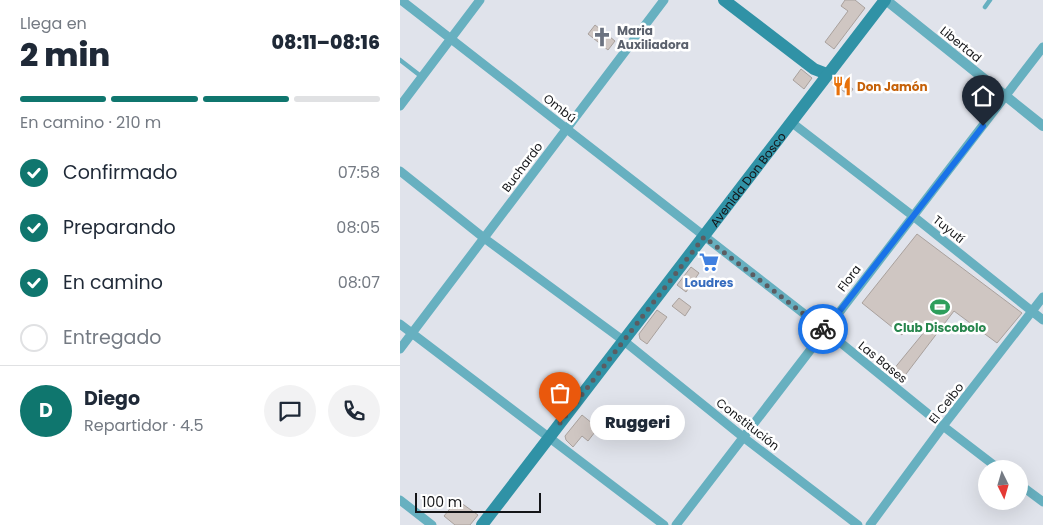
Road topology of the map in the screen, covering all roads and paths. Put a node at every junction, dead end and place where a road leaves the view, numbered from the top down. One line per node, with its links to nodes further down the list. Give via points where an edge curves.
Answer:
1 (401, 0): 9 (street, Ombú)
2 (480, 0): 9 (street)
3 (664, 0): 18 (street, Buchardo)
4 (724, 0): 12 (main road, via 814,69)
5 (738, 0): 12 (main road, via 819,62)
6 (885, 0): 12 (main road, Avenida Don Bosco); 14 (street, Libertad)
7 (990, 0): 8 (lane)
8 (985, 7)
9 (451, 38): 13 (street); 18 (street, Ombú)
10 (1043, 47): 14 (street, Flora)
11 (400, 60): 13 (lane)
12 (827, 74): 16 (main road, Avenida Don Bosco)
13 (422, 77): 15 (street)
14 (1006, 96): 17 (street, Libertad); 20 (street, Flora)
15 (400, 106)
16 (791, 122): 20 (street, Tuyutí); 21 (main road, Avenida Don Bosco)
17 (1043, 126)
18 (566, 129): 21 (street, Ombú); 22 (street, Buchardo)
19 (400, 171): 22 (street, Constitución)
20 (913, 216): 24 (street, Tuyutí); 27 (street, Flora)
21 (704, 237): 27 (street, Las Bases); 29 (main road, Avenida Don Bosco)
22 (484, 238): 28 (street, Buchardo); 29 (street, Constitución)
23 (1043, 297): 24 (street, El Ceibo)
24 (1032, 312): 25 (street, Tuyutí); 31 (street, El Ceibo)
25 (1043, 320)
26 (400, 324): 28 (street)
27 (825, 330): 31 (street, Las Bases); 32 (street, Flora)
28 (412, 333): 30 (street, Buchardo); 33 (street)
29 (624, 341): 32 (street, Constitución); 33 (main road, Avenida Don Bosco)
30 (400, 348)
31 (942, 426): 34 (street, Las Bases); 43 (street, El Ceibo)
32 (743, 437): 41 (street, Flora); 42 (street, Constitución)
33 (549, 438): 39 (main road, Avenida Don Bosco); 40 (street)
34 (987, 460)
35 (1028, 491): 37 (street)
36 (400, 500): 38 (street)
37 (1043, 502)
38 (432, 525)
39 (482, 525)
40 (664, 525)
41 (676, 525)
42 (858, 525)
43 (870, 525)

